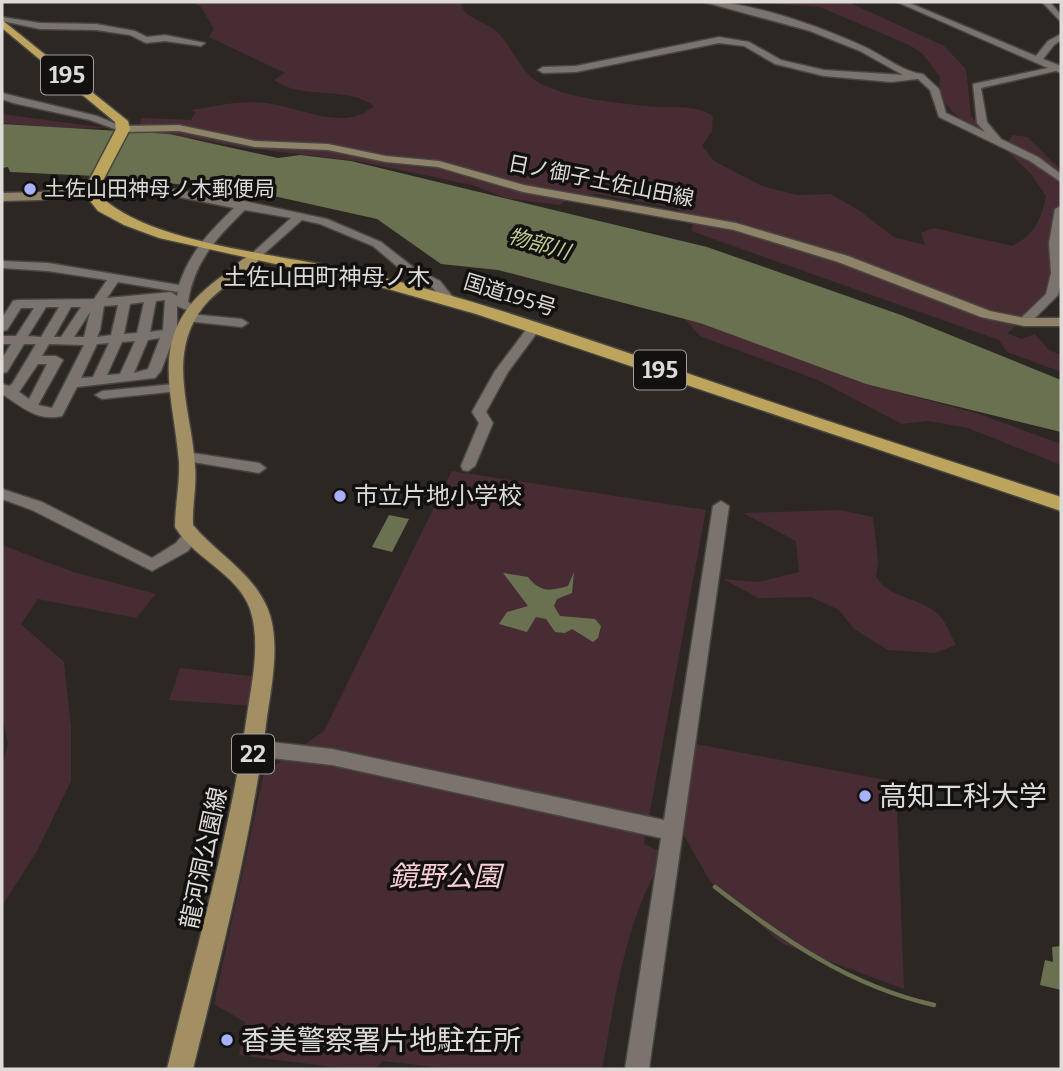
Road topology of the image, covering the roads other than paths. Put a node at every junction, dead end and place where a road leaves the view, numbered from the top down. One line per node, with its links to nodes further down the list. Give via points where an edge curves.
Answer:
1 (708, 2): 11 (street, via 829,32)
2 (901, 2): 8 (street)
3 (1046, 2): 4 (street)
4 (1061, 20)
5 (4, 26): 7 (street, via 96,27 146,40); 13 (highway, 195, via 113,113)
6 (1061, 37): 8 (street)
7 (201, 43)
8 (1038, 60): 10 (street)
9 (543, 69): 11 (street, via 576,69 719,40 746,44 802,69 879,79)
10 (1060, 69): 14 (street, via 976,86 982,123)
11 (911, 76): 14 (street, via 928,81 942,115)
12 (2, 96): 13 (street, via 30,107 109,122)
13 (122, 131): 16 (highway); 33 (main road, 日ノ御子土佐山田線, via 179,128 255,144 328,147 439,164 523,188 690,217 812,249 986,314)
14 (999, 143): 15 (street, via 1034,159)
15 (1061, 179)
16 (94, 183): 17 (main road, via 41,196); 18 (street); 21 (highway, 国道195号 / 195, via 92,200 101,209)
17 (2, 197)
18 (244, 204): 20 (street); 21 (street)
19 (1061, 209): 33 (street, via 1052,295)
20 (301, 215): 22 (street); 28 (street, via 377,244 409,270 436,284)
21 (202, 244): 22 (highway, 国道195号 / 195); 25 (street)
22 (253, 258): 28 (highway, 国道195号 / 195, via 345,274); 32 (main road)
23 (2, 264): 24 (street)
24 (114, 278): 25 (street); 29 (street)
25 (183, 289): 32 (street, via 182,304)
26 (151, 298): 27 (street); 38 (street, via 171,296); 39 (street)
27 (125, 300): 29 (street); 40 (street)
28 (450, 301): 36 (highway, 国道195号 / 195)
29 (94, 303): 31 (street); 44 (street); 45 (street)
30 (42, 304): 31 (street); 37 (street, via 17,304); 42 (street)
31 (67, 304): 43 (street)
32 (192, 313): 35 (street); 38 (main road)
33 (1024, 322): 34 (main road, 日ノ御子土佐山田線)
34 (1061, 322)
35 (242, 323)
36 (536, 326): 55 (street, via 479,412 486,423); 58 (highway, 国道195号 / 195)
37 (2, 327)
38 (176, 334): 39 (street); 48 (street, via 155,371); 50 (main road)
39 (142, 337): 40 (street); 48 (street)
40 (117, 339): 45 (street); 52 (street)
41 (2, 340): 42 (street)
42 (19, 340): 43 (street); 47 (street)
43 (43, 340): 44 (street); 46 (street)
44 (65, 341): 45 (street)
45 (90, 341): 49 (street)
46 (32, 360): 51 (street, via 17,387); 53 (street, via 56,360 34,402)
47 (2, 369)
48 (125, 377): 52 (street)
49 (72, 383): 52 (street); 53 (street, via 57,413 44,414)
50 (174, 388): 52 (street); 54 (main road)
51 (6, 390): 53 (street)
52 (101, 392)
53 (26, 406)
54 (187, 457): 56 (street); 60 (main road, via 183,513 184,527)
55 (468, 466)
56 (258, 468)
57 (2, 494): 60 (street, via 37,506 152,565)
58 (1061, 504)
59 (720, 506): 62 (street)
60 (191, 536): 61 (main road, 龍河洞公園線 / 22, via 241,579 258,606 262,674)
61 (254, 748): 62 (street, via 332,757); 63 (main road, 龍河洞公園線 / 22)
62 (673, 831): 64 (street)
63 (180, 1069)
64 (637, 1069)

